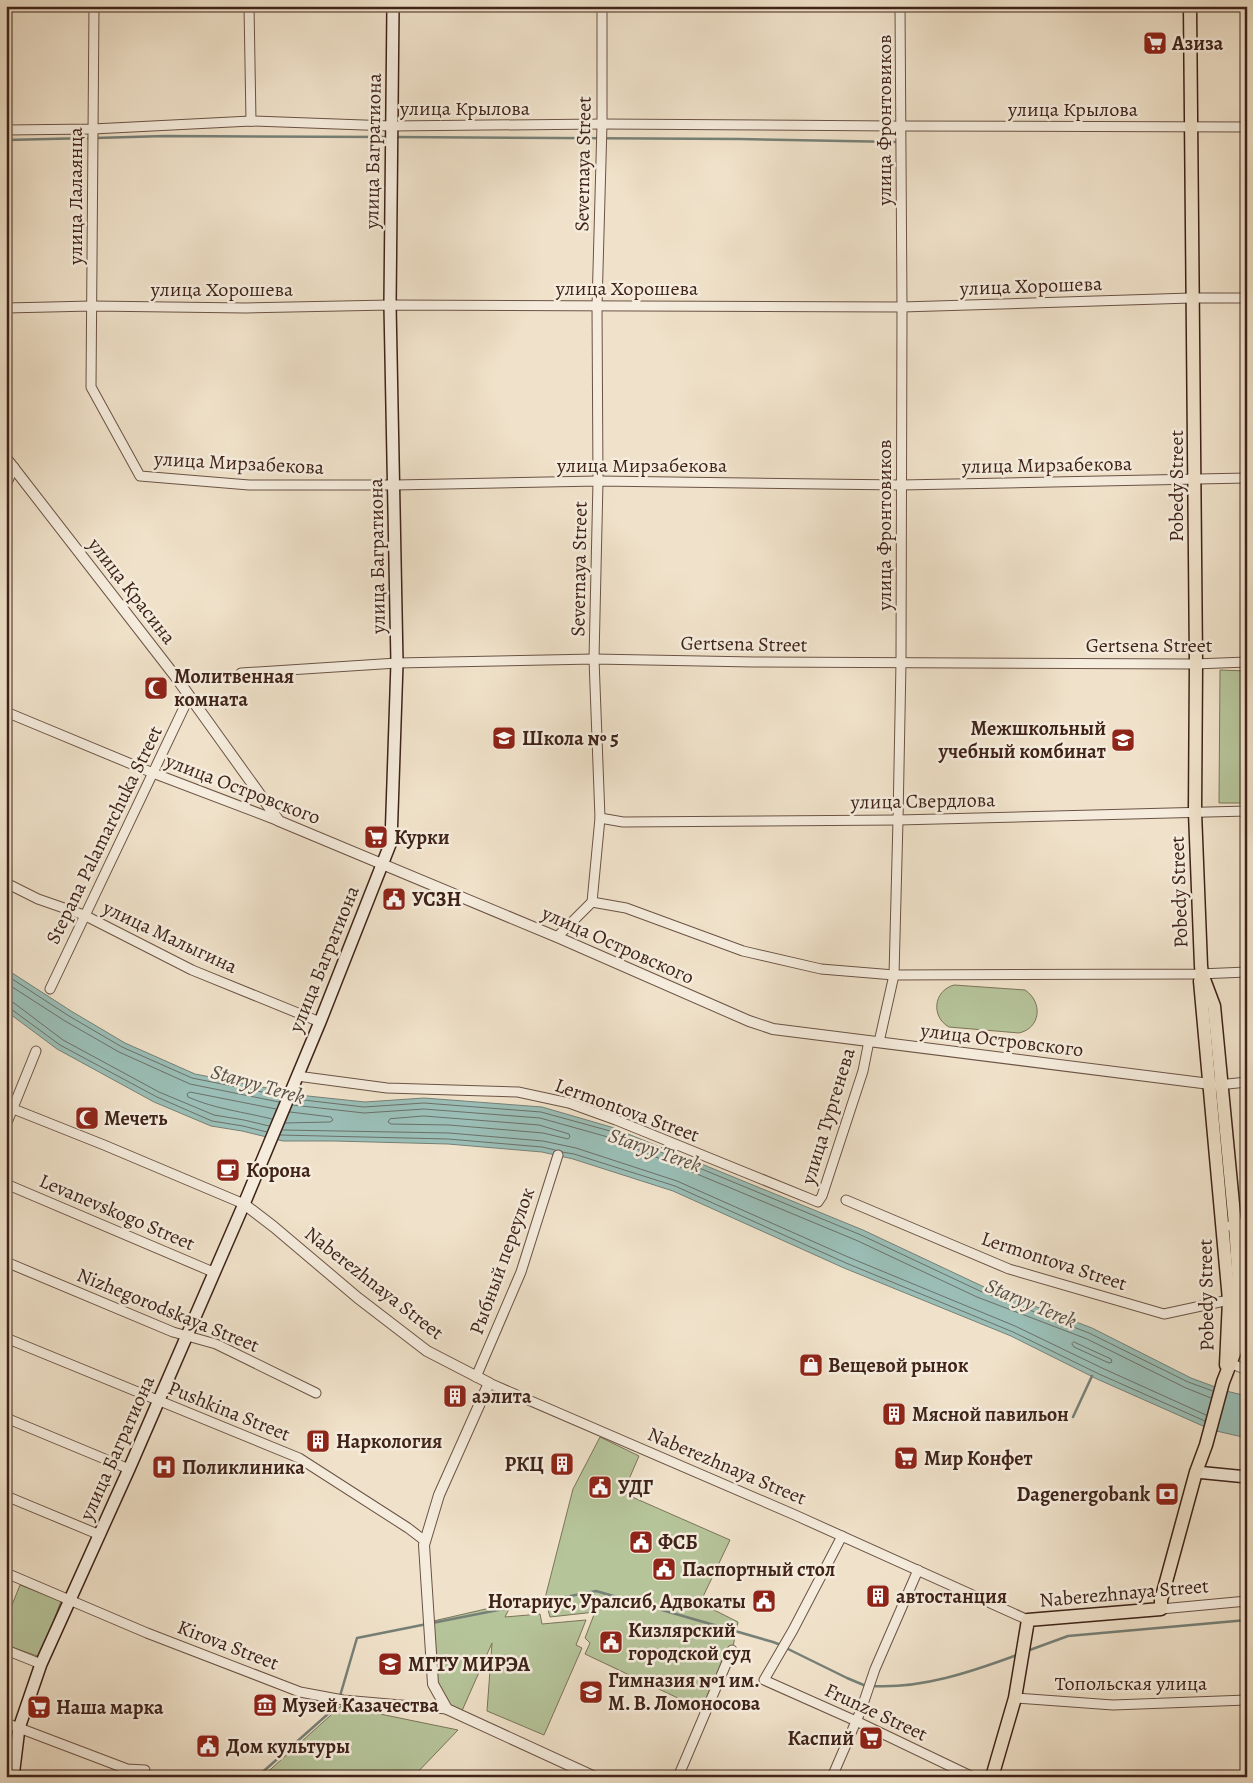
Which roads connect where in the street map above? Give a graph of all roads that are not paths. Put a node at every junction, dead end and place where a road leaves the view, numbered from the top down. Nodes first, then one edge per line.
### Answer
1 (94, 6) edge
2 (248, 6) edge
3 (393, 6) edge
4 (602, 6) edge
5 (900, 6) edge
6 (1189, 6) edge
7 (251, 121) junction
8 (602, 124) junction
9 (391, 126) junction
10 (898, 126) junction
11 (1247, 126) edge
12 (1190, 127) junction
13 (93, 129) junction
14 (6, 130) edge
15 (1192, 298) junction
16 (1247, 298) edge
17 (390, 305) junction
18 (92, 306) junction
19 (597, 306) junction
20 (902, 307) junction
21 (6, 308) edge
22 (91, 387) joint
23 (6, 458) edge
24 (14, 466) junction
25 (1247, 478) edge
26 (1194, 479) junction
27 (598, 481) junction
28 (6, 484) edge
29 (394, 485) junction
30 (901, 485) junction
31 (594, 659) junction
32 (397, 662) junction
33 (901, 662) junction
34 (1247, 662) edge
35 (1195, 664) junction
36 (241, 673) dead end
37 (189, 696) junction
38 (6, 712) edge
39 (153, 773) junction
40 (1247, 811) edge
41 (1194, 812) junction
42 (600, 818) junction
43 (898, 820) junction
44 (279, 821) junction
45 (382, 864) junction
46 (6, 883) edge
47 (592, 902) junction
48 (84, 915) junction
49 (557, 937) junction
50 (1247, 972) edge
51 (1201, 974) junction
52 (894, 975) junction
53 (50, 989) dead end
54 (320, 1022) junction
55 (874, 1042) junction
56 (36, 1051) dead end
57 (295, 1081) junction
58 (1247, 1082) edge
59 (1216, 1085) junction
60 (9, 1108) edge
61 (6, 1125) edge
62 (558, 1155) dead end
63 (6, 1184) edge
64 (846, 1200) dead end
65 (818, 1202) joint
66 (244, 1204) junction
67 (1235, 1225) edge
68 (6, 1262) edge
69 (213, 1272) junction
70 (1229, 1300) junction
71 (186, 1336) junction
72 (6, 1338) edge
73 (1228, 1363) junction
74 (1247, 1370) edge
75 (476, 1378) junction
76 (489, 1383) junction
77 (316, 1393) dead end
78 (158, 1401) junction
79 (6, 1418) edge
80 (129, 1469) junction
81 (1196, 1472) junction
82 (1247, 1477) edge
83 (6, 1496) edge
84 (100, 1535) junction
85 (842, 1536) junction
86 (425, 1541) junction
87 (918, 1570) junction
88 (6, 1573) edge
89 (71, 1601) junction
90 (1247, 1601) edge
91 (1161, 1609) junction
92 (1028, 1620) junction
93 (6, 1650) edge
94 (732, 1650) dead end
95 (41, 1664) junction
96 (1015, 1698) junction
97 (1247, 1700) edge
98 (447, 1709) junction
99 (856, 1721) junction
100 (6, 1723) edge
101 (19, 1728) junction
102 (145, 1770) dead end
103 (12, 1777) edge
104 (595, 1777) edge
105 (678, 1777) edge
106 (832, 1777) edge
107 (974, 1777) edge
108 (992, 1777) edge

1 - 13 street, улица Лалаянца
2 - 7 street
3 - 9 main road, улица Багратиона
4 - 8 street, Severnaya Street
5 - 10 street, улица Фронтовиков
6 - 12 main road, Pobedy Street
7 - 9 street, улица Крылова
7 - 13 street, улица Крылова
8 - 9 street, улица Крылова
8 - 10 street, улица Крылова
8 - 19 street, Severnaya Street
9 - 17 main road, улица Багратиона
10 - 12 street, улица Крылова
10 - 20 street, улица Фронтовиков
11 - 12 street, улица Крылова
12 - 15 main road, Pobedy Street
13 - 14 street, улица Крылова
13 - 18 street, улица Лалаянца
15 - 16 street, улица Хорошева
15 - 20 street, улица Хорошева
15 - 26 main road, Pobedy Street
17 - 18 street, улица Хорошева
17 - 19 street, улица Хорошева
17 - 29 main road, улица Багратиона
18 - 21 street, улица Хорошева
18 - 22 street, улица Лалаянца
19 - 20 street, улица Хорошева
19 - 27 street, Severnaya Street
20 - 30 street, улица Фронтовиков
22 - 29 street, улица Мирзабекова
23 - 24 street, улица Красина
24 - 28 street
24 - 37 street, улица Красина
25 - 26 street, улица Мирзабекова
26 - 30 street, улица Мирзабекова
26 - 35 main road, Pobedy Street
27 - 29 street, улица Мирзабекова
27 - 30 street, улица Мирзабекова
27 - 31 street, Severnaya Street
29 - 32 main road, улица Багратиона
30 - 33 street, улица Фронтовиков
31 - 32 street, Gertsena Street
31 - 33 street, Gertsena Street
31 - 42 street, Severnaya Street
32 - 36 street, Gertsena Street
32 - 45 main road, улица Багратиона
33 - 35 street, Gertsena Street
33 - 43 street, улица Фронтовиков
34 - 35 street, Gertsena Street
35 - 41 main road, Pobedy Street
37 - 39 street, Stepana Palamarchuka Street
37 - 44 street, улица Красина
38 - 39 street, улица Островского
39 - 44 street, улица Островского
39 - 48 street, Stepana Palamarchuka Street
40 - 41 street, улица Свердлова
41 - 43 street, улица Свердлова
41 - 51 main road, Pobedy Street
42 - 43 street, улица Свердлова
42 - 47 street, Severnaya Street
43 - 52 street, улица Фронтовиков
44 - 45 street, улица Островского
45 - 49 street, улица Островского
45 - 54 main road, улица Багратиона
46 - 48 street, улица Малыгина
47 - 49 street
47 - 52 street, улица Островского
48 - 53 street, Stepana Palamarchuka Street
48 - 54 street, улица Малыгина
49 - 55 street, улица Островского
50 - 51 street, улица Островского
51 - 52 street, улица Островского
51 - 59 main road, Pobedy Street
52 - 55 street, улица Фронтовиков
54 - 57 main road, улица Багратиона
55 - 59 street, улица Островского
55 - 65 street, улица Тургенева
56 - 60 street
57 - 65 street, Lermontova Street
57 - 66 main road, улица Багратиона
58 - 59 street, улица Островского
59 - 67 main road, Pobedy Street
60 - 61 street
60 - 66 street
62 - 75 street, Рыбный переулок
63 - 69 street, Levanevskogo Street
64 - 70 street, Lermontova Street
66 - 69 main road, улица Багратиона
66 - 75 street, Naberezhnaya Street
67 - 70 main road, Pobedy Street
67 - 73 main road, Pobedy Street
68 - 71 street, Nizhegorodskaya Street
69 - 71 main road, улица Багратиона
70 - 73 main road, Pobedy Street
71 - 77 street, Nizhegorodskaya Street
71 - 78 main road, улица Багратиона
72 - 78 street, Pushkina Street
73 - 74 street
73 - 81 main road, Pobedy Street
75 - 76 street, Naberezhnaya Street
76 - 85 street, Naberezhnaya Street
76 - 86 street
78 - 80 main road, улица Багратиона
78 - 86 street, Pushkina Street
79 - 80 street
80 - 84 main road, улица Багратиона
81 - 82 main road
81 - 91 main road, Pobedy Street
83 - 84 street
84 - 89 main road, улица Багратиона
85 - 87 street, Naberezhnaya Street
85 - 99 street, Frunze Street
86 - 98 street
87 - 92 street, Naberezhnaya Street
87 - 99 street
88 - 89 street, Kirova Street
89 - 95 main road, улица Багратиона
89 - 98 street, Kirova Street
90 - 91 street, Naberezhnaya Street
91 - 92 main road, Naberezhnaya Street
92 - 96 main road
93 - 95 street
94 - 105 street
95 - 101 main road, улица Багратиона
96 - 97 street, Топольская улица
96 - 108 main road
98 - 104 street
99 - 106 street
99 - 107 street, Frunze Street
100 - 101 street
101 - 102 street
101 - 103 main road, улица Багратиона

